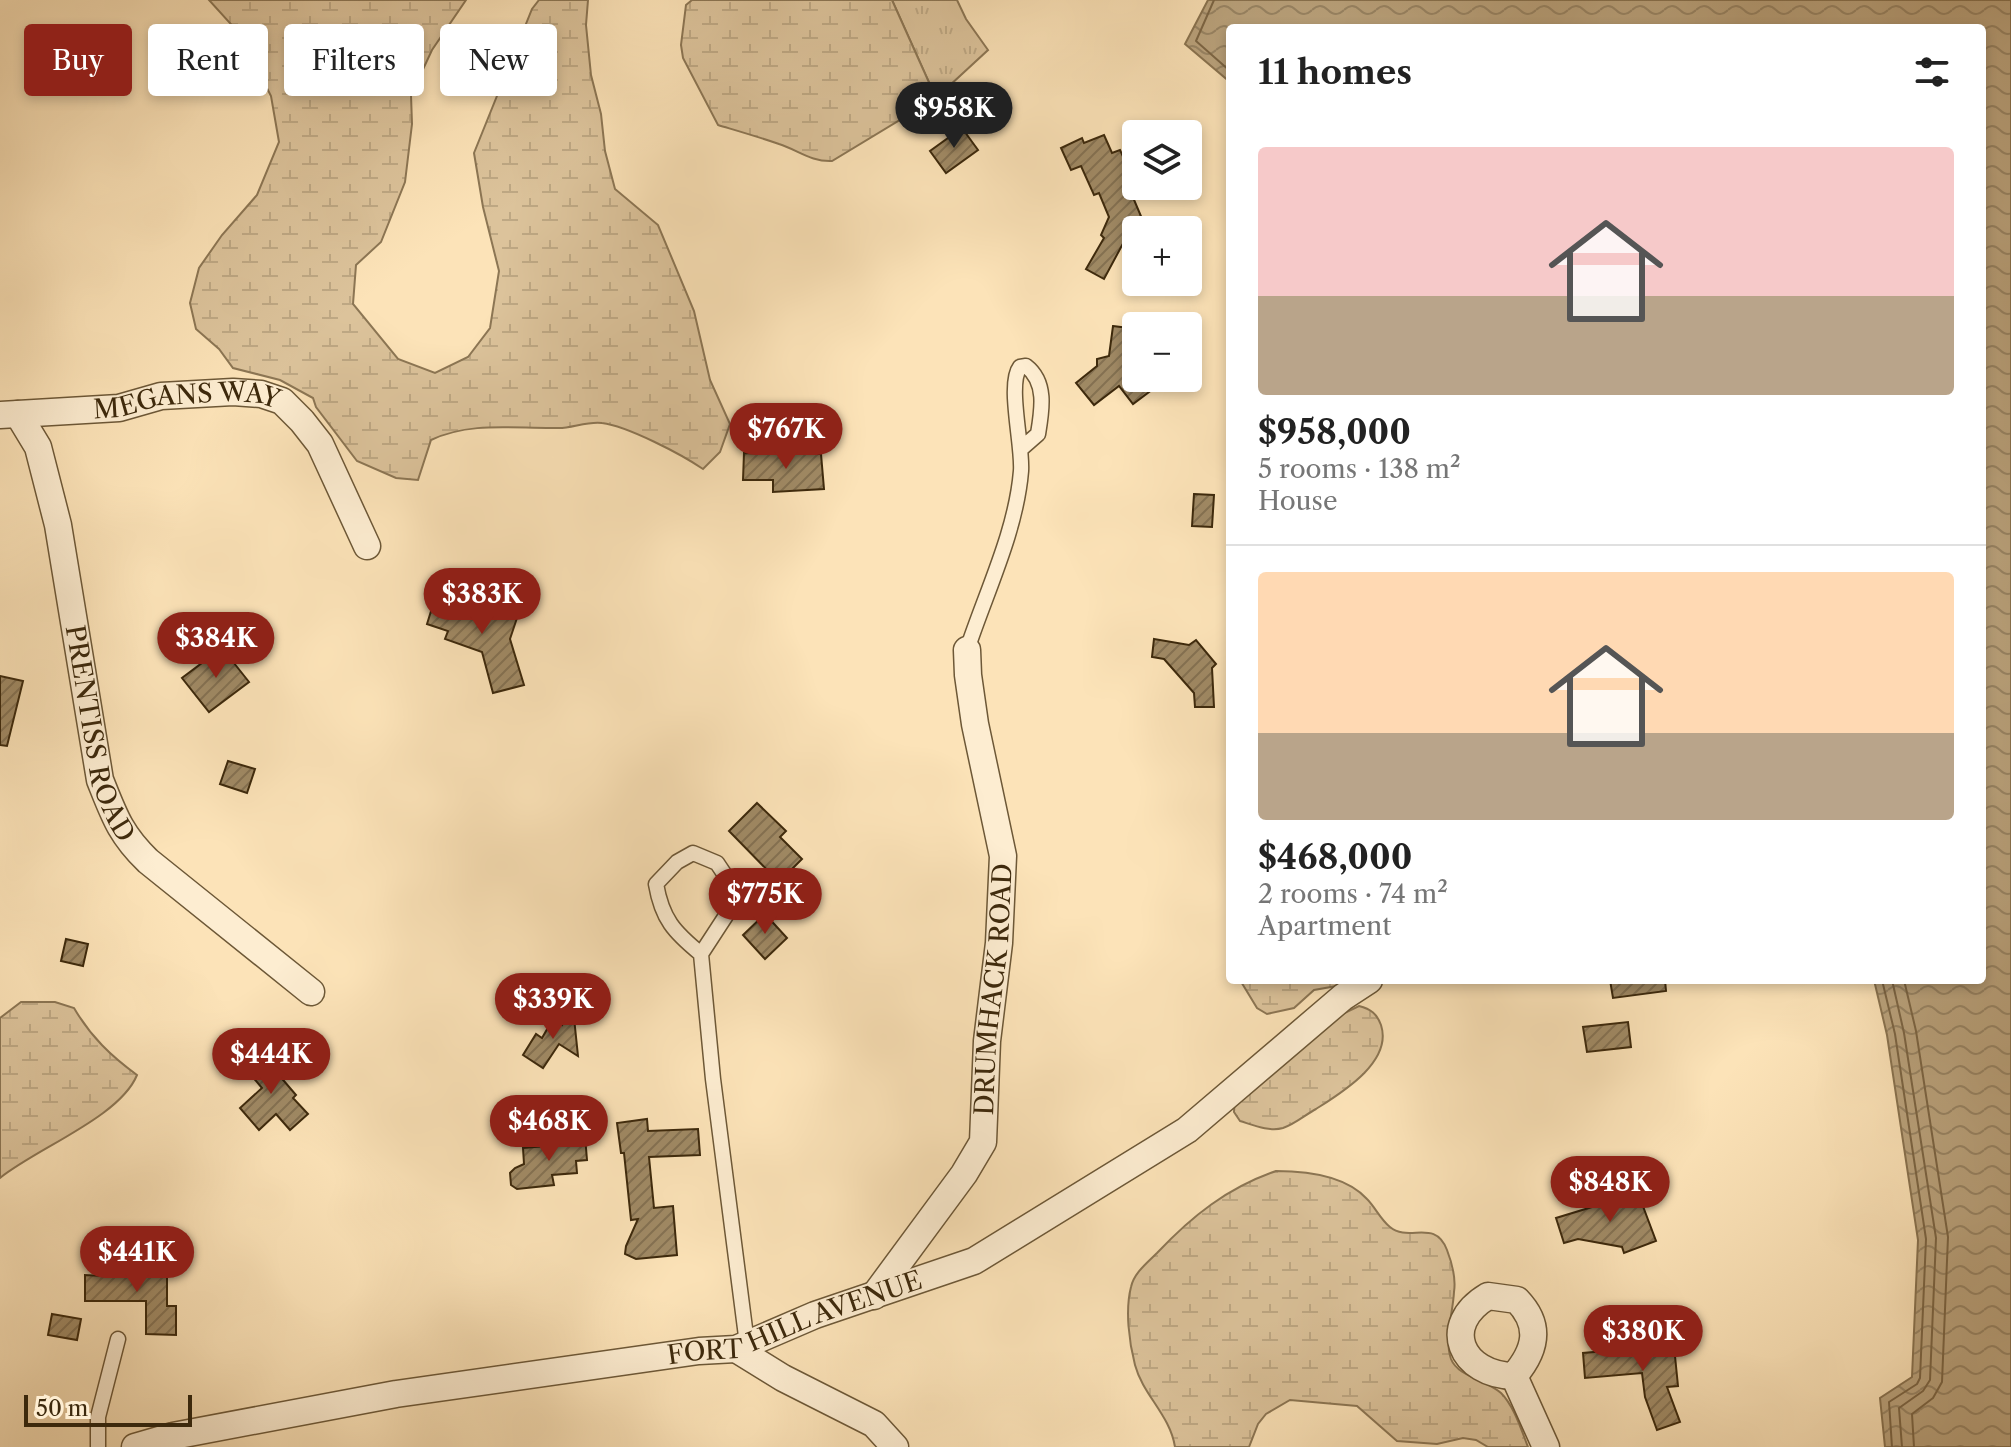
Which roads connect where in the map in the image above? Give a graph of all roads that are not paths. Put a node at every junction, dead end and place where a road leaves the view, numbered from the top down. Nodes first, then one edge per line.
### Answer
1 (9, 414) edge
2 (1022, 448) junction
3 (367, 546) dead end
4 (967, 650) joint
5 (701, 954) junction
6 (1363, 984) edge
7 (311, 992) dead end
8 (874, 1296) junction
9 (118, 1339) dead end
10 (741, 1347) junction
11 (1514, 1376) dead end
12 (98, 1447) edge
13 (135, 1447) edge
14 (895, 1447) edge
15 (1546, 1447) edge

1 - 3 street, MEGANS WAY
1 - 7 street, PRENTISS ROAD
2 - 2 lane
2 - 4 lane
4 - 8 street, DRUMHACK ROAD
5 - 5 lane
5 - 10 lane
6 - 8 street, FORT HILL AVENUE
8 - 10 street, FORT HILL AVENUE
9 - 12 lane
10 - 13 street, FORT HILL AVENUE
10 - 14 street
11 - 15 street

